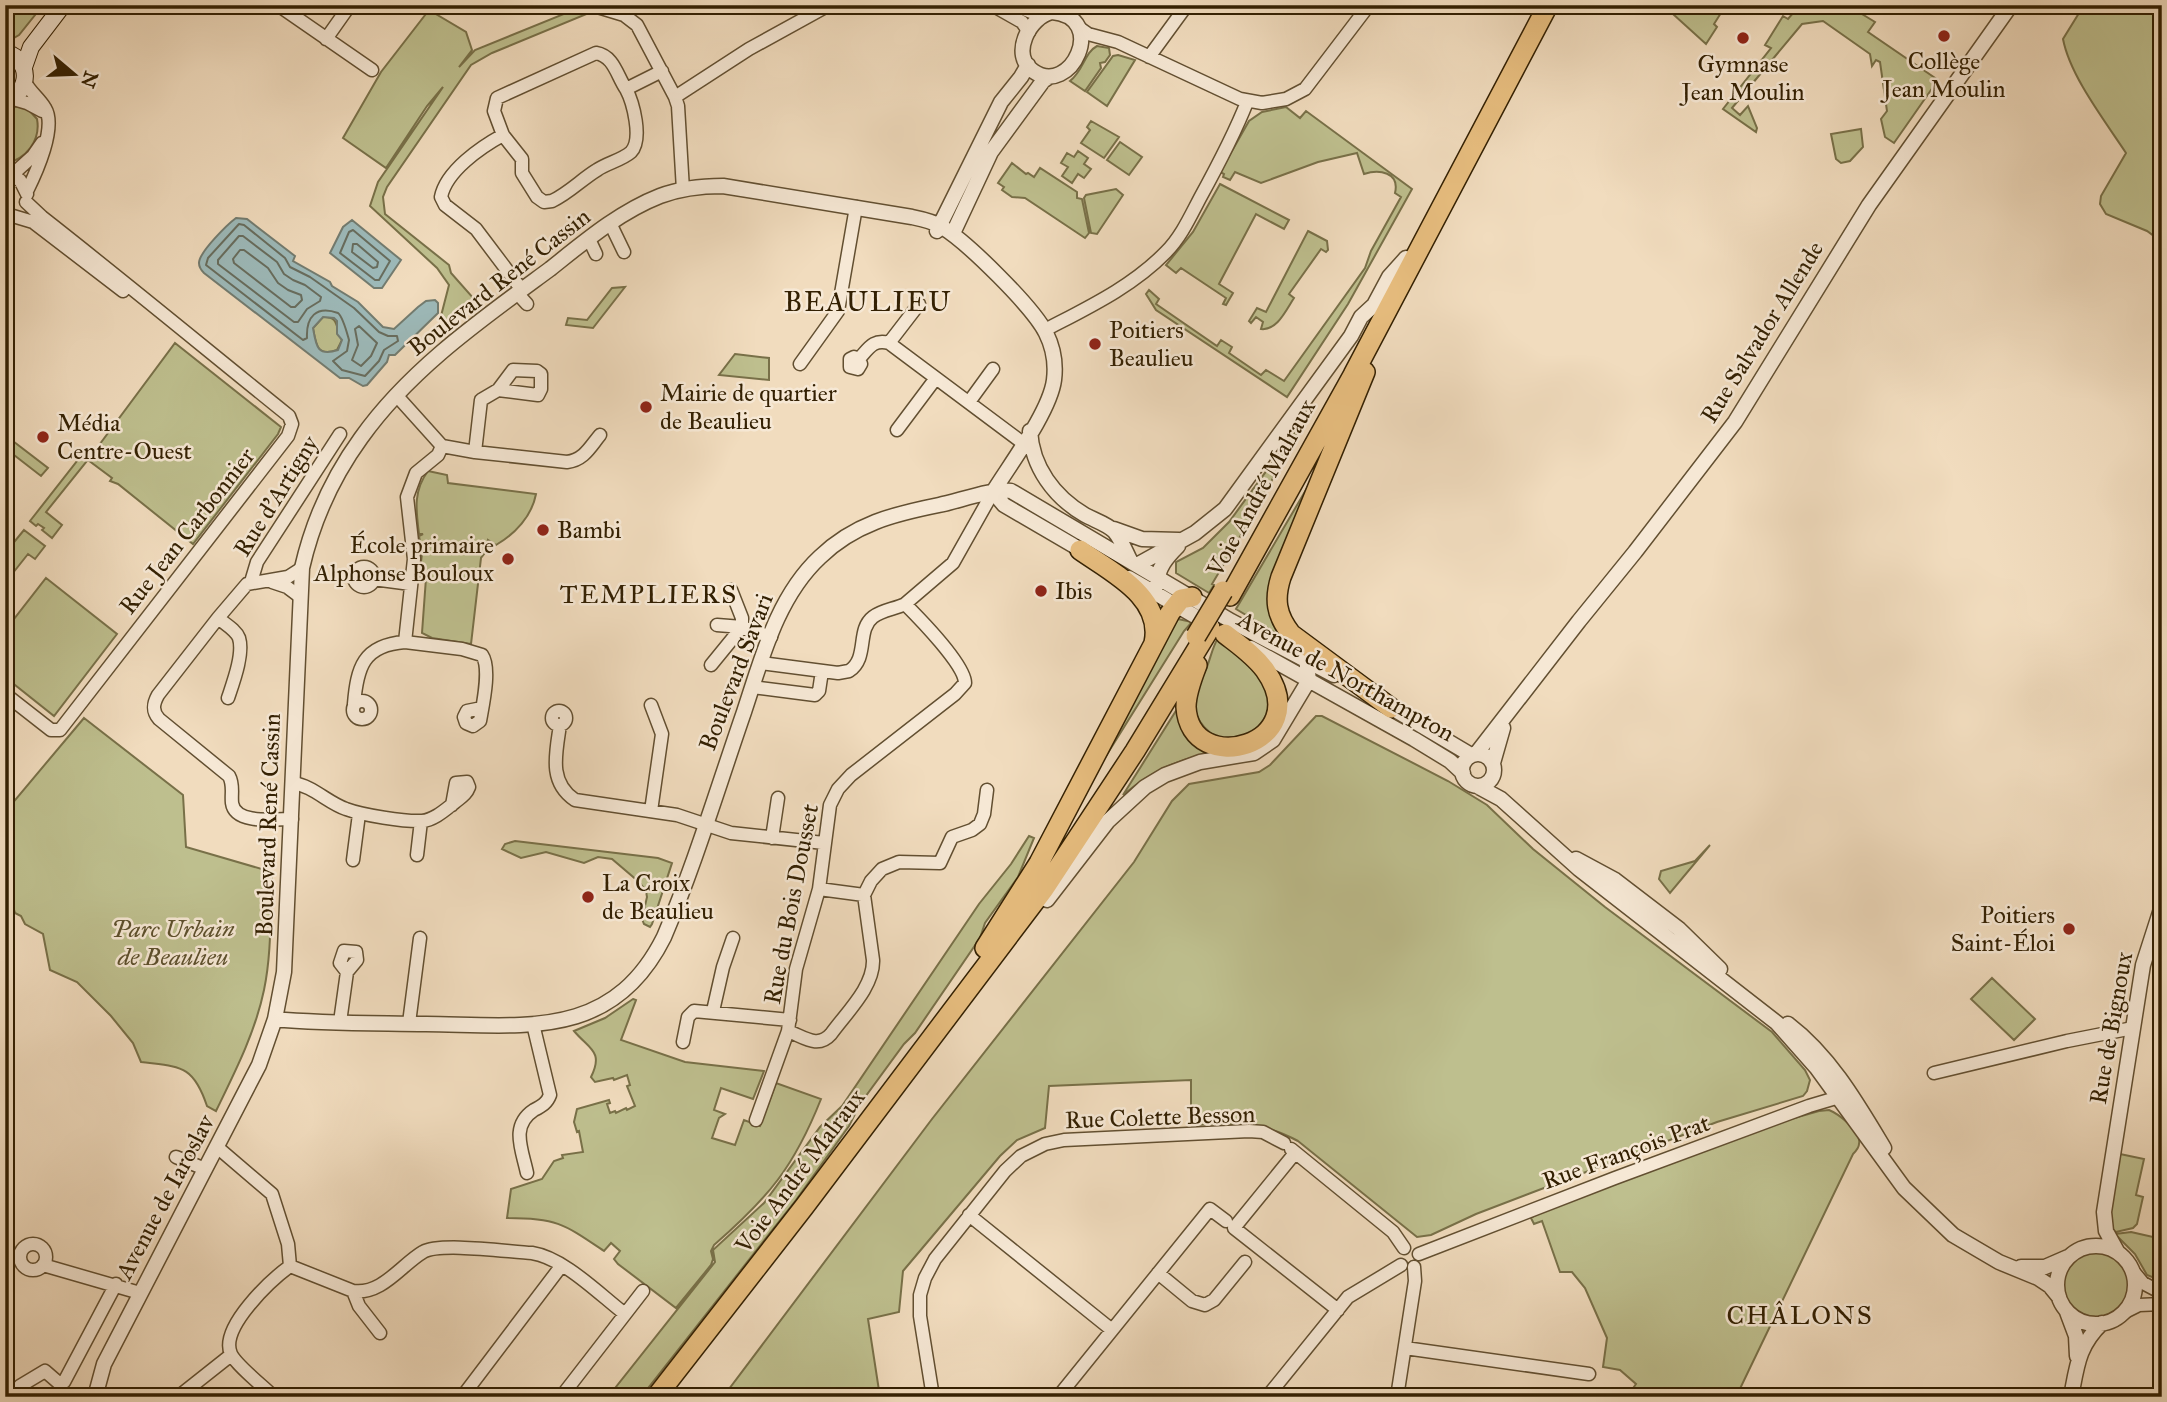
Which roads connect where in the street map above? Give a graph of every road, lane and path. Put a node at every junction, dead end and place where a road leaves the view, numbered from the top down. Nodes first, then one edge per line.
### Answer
1 (51, 5) edge
2 (63, 5) edge
3 (278, 5) edge
4 (350, 5) edge
5 (591, 5) edge
6 (828, 5) edge
7 (992, 5) edge
8 (1013, 5) edge
9 (1187, 5) edge
10 (1369, 5) edge
11 (2011, 5) edge
12 (1545, 6) edge
13 (1047, 11) edge
14 (1073, 16) edge
15 (1029, 32) junction
16 (326, 38) junction
17 (1100, 38) junction
18 (1079, 52) junction
19 (7, 53) edge
20 (1149, 57) junction
21 (1028, 65) junction
22 (372, 70) dead end
23 (662, 71) junction
24 (24, 74) junction
25 (1049, 76) junction
26 (626, 89) junction
27 (675, 97) junction
28 (8, 99) edge
29 (1247, 102) junction
30 (48, 115) junction
31 (503, 135) junction
32 (45, 140) junction
33 (9, 175) edge
34 (682, 190) junction
35 (27, 196) junction
36 (856, 207) junction
37 (9, 216) edge
38 (610, 223) junction
39 (945, 230) junction
40 (589, 239) junction
41 (624, 252) dead end
42 (596, 254) dead end
43 (1406, 258) junction
44 (522, 296) junction
45 (919, 304) dead end
46 (176, 326) junction
47 (1045, 330) junction
48 (889, 343) junction
49 (1367, 349) junction
50 (859, 359) dead end
51 (800, 364) dead end
52 (993, 369) dead end
53 (936, 378) junction
54 (498, 390) dead end
55 (397, 396) junction
56 (969, 402) junction
57 (897, 430) dead end
58 (340, 434) dead end
59 (600, 435) dead end
60 (1027, 437) junction
61 (442, 446) junction
62 (475, 452) junction
63 (993, 492) junction
64 (1112, 529) junction
65 (1186, 539) junction
66 (1080, 550) junction
67 (1134, 563) junction
68 (302, 568) junction
69 (1157, 576) junction
70 (373, 579) dead end
71 (265, 580) junction
72 (251, 582) junction
73 (411, 584) junction
74 (731, 590) dead end
75 (1226, 593) junction
76 (1157, 594) junction
77 (299, 596) junction
78 (1183, 601) junction
79 (905, 604) junction
80 (218, 618) junction
81 (717, 625) dead end
82 (742, 627) junction
83 (1208, 636) junction
84 (771, 637) junction
85 (405, 642) junction
86 (1154, 644) junction
87 (1307, 659) junction
88 (761, 663) junction
89 (711, 665) dead end
90 (822, 671) junction
91 (1539, 673) junction
92 (1309, 680) junction
93 (752, 687) junction
94 (5, 694) edge
95 (228, 698) dead end
96 (354, 704) dead end
97 (651, 705) dead end
98 (482, 708) dead end
99 (1391, 708) junction
100 (559, 725) dead end
101 (1454, 745) junction
102 (1473, 755) junction
103 (1494, 768) junction
104 (1462, 773) junction
105 (293, 783) junction
106 (1478, 786) junction
107 (987, 790) dead end
108 (778, 798) dead end
109 (452, 805) dead end
110 (651, 811) junction
111 (1518, 813) junction
112 (359, 814) junction
113 (292, 820) junction
114 (421, 821) junction
115 (705, 824) junction
116 (772, 838) junction
117 (824, 843) junction
118 (1550, 844) junction
119 (417, 855) dead end
120 (354, 860) dead end
121 (819, 889) junction
122 (864, 895) junction
123 (2162, 906) edge
124 (1660, 922) junction
125 (420, 938) dead end
126 (733, 938) dead end
127 (347, 972) dead end
128 (713, 1011) junction
129 (275, 1019) junction
130 (340, 1022) junction
131 (409, 1023) junction
132 (533, 1024) junction
133 (789, 1026) junction
134 (2133, 1028) junction
135 (683, 1042) dead end
136 (923, 1047) junction
137 (1934, 1073) dead end
138 (1844, 1096) junction
139 (756, 1120) dead end
140 (217, 1147) junction
141 (1290, 1149) junction
142 (176, 1157) dead end
143 (2111, 1159) junction
144 (205, 1169) junction
145 (527, 1172) dead end
146 (969, 1215) junction
147 (1230, 1225) junction
148 (1404, 1248) junction
149 (2117, 1251) junction
150 (2073, 1253) junction
151 (1419, 1254) junction
152 (1250, 1255) junction
153 (1999, 1262) junction
154 (43, 1265) dead end
155 (562, 1265) junction
156 (290, 1266) junction
157 (1408, 1266) junction
158 (2133, 1271) junction
159 (1158, 1273) junction
160 (116, 1284) junction
161 (353, 1291) junction
162 (643, 1291) dead end
163 (140, 1293) junction
164 (2162, 1293) edge
165 (2059, 1297) junction
166 (2162, 1304) edge
167 (1338, 1310) junction
168 (2066, 1310) junction
169 (2125, 1312) junction
170 (625, 1314) junction
171 (2102, 1324) junction
172 (1112, 1329) junction
173 (380, 1333) dead end
174 (1405, 1348) junction
175 (231, 1355) junction
176 (2078, 1362) junction
177 (1589, 1374) dead end
178 (12, 1395) dead end
179 (95, 1397) edge
180 (178, 1397) edge
181 (274, 1397) edge
182 (462, 1397) edge
183 (561, 1397) edge
184 (656, 1397) edge
185 (933, 1397) edge
186 (1058, 1397) edge
187 (1268, 1397) edge
188 (1397, 1397) edge
189 (2071, 1397) edge

1 - 19 main road
2 - 24 main road
3 - 16 street
4 - 16 street
5 - 23 street
6 - 27 street
7 - 15 street
8 - 13 street
9 - 20 street
10 - 29 street
11 - 91 street, Rue Salvador Allende
12 - 43 main road, Voie André Malraux
12 - 49 main road, Voie André Malraux
13 - 14 street
13 - 15 street
14 - 17 street
14 - 18 street
15 - 21 street
16 - 22 street
17 - 18 street
17 - 20 street
18 - 25 street
19 - 24 main road
20 - 29 street
21 - 25 street
21 - 39 street
23 - 26 street
23 - 27 street
24 - 28 main road
24 - 30 street
25 - 39 street
26 - 31 street
26 - 31 street
27 - 34 street
28 - 30 street
29 - 47 street
30 - 32 street
31 - 44 street
32 - 33 street
32 - 35 street
33 - 35 street, Rue Jean Carbonnier
34 - 36 street, Boulevard René Cassin
34 - 38 street, Boulevard René Cassin
35 - 37 street
35 - 46 street, Rue Jean Carbonnier
36 - 39 street, Boulevard René Cassin
36 - 51 street
37 - 46 street, Rue Jean Carbonnier
38 - 40 street, Boulevard René Cassin
38 - 41 street
39 - 47 street
40 - 42 street
40 - 44 street, Boulevard René Cassin
43 - 65 street
43 - 75 main road, Voie André Malraux
44 - 55 street, Boulevard René Cassin
45 - 48 street
46 - 94 street, Rue Jean Carbonnier
47 - 60 street
48 - 50 street
48 - 53 street
49 - 75 main road, Voie André Malraux
49 - 99 main road
52 - 56 street
53 - 56 street
53 - 57 street
54 - 62 street
55 - 61 street
55 - 68 street, Boulevard René Cassin
56 - 60 street
58 - 72 street, Rue d'Artigny
59 - 62 street
60 - 63 street
60 - 64 street
61 - 62 street
61 - 73 street
63 - 66 street, Avenue de Northampton
63 - 67 street, Avenue de Northampton
63 - 79 street
63 - 84 street, Boulevard Savari
64 - 65 street
64 - 67 street
65 - 67 street
65 - 69 street
66 - 76 street, Avenue de Northampton
66 - 86 main road
67 - 69 street, Avenue de Northampton
68 - 71 street, Rue d'Artigny
68 - 77 street, Boulevard René Cassin
69 - 76 street
69 - 78 street, Avenue de Northampton
70 - 73 street
71 - 72 street, Rue d'Artigny
71 - 77 street, Rue d'Artigny
72 - 80 street, Rue d'Artigny
73 - 85 street
74 - 82 street
75 - 83 main road, Voie André Malraux, bridge
76 - 78 street, Avenue de Northampton
77 - 105 street, Boulevard René Cassin
78 - 83 street, Avenue de Northampton
78 - 86 main road
78 - 87 street, Avenue de Northampton
79 - 90 street
79 - 117 street, Rue du Bois Dousset
80 - 95 street
80 - 113 street, Rue d'Artigny
81 - 82 street
82 - 84 street
82 - 89 street
83 - 83 main road
83 - 92 street, Avenue de Northampton
83 - 136 main road, Voie André Malraux
84 - 88 street, Boulevard Savari
85 - 96 street
85 - 98 street
86 - 136 main road
87 - 92 street
87 - 99 street, Avenue de Northampton
88 - 90 street
88 - 93 street, Boulevard Savari
90 - 93 street
91 - 101 street, Rue Salvador Allende
91 - 102 street, Rue Salvador Allende
91 - 103 street, Rue Salvador Allende
92 - 104 street, Avenue de Northampton
92 - 136 street
93 - 115 street, Boulevard Savari
97 - 110 street
99 - 101 street, Avenue de Northampton
100 - 110 street
101 - 102 street, Avenue de Northampton
102 - 103 street
102 - 104 street
103 - 106 street
103 - 111 street
104 - 106 street
105 - 112 street
105 - 113 street, Boulevard René Cassin
106 - 111 street
107 - 122 street
108 - 116 street
109 - 114 street
110 - 115 street
111 - 118 street
112 - 114 street
112 - 120 street
113 - 129 street, Boulevard René Cassin
114 - 119 street
115 - 116 street
115 - 132 street, Boulevard Savari
116 - 117 street
117 - 121 street, Rue du Bois Dousset
118 - 124 street
118 - 124 street
121 - 122 street
121 - 133 street, Rue du Bois Dousset
122 - 133 street
123 - 134 street, Rue de Bignoux
124 - 138 street
125 - 131 street
126 - 128 street
127 - 130 street
128 - 133 street
128 - 135 street
129 - 130 street, Boulevard Savari
129 - 140 street, Avenue de Iaroslav
130 - 131 street, Boulevard Savari
131 - 132 street, Boulevard Savari
132 - 145 street
133 - 139 street, Rue du Bois Dousset
134 - 137 street
134 - 143 street, Rue de Bignoux
136 - 184 main road, Voie André Malraux
138 - 151 street, Rue François Prat
138 - 153 street
140 - 144 street, Avenue de Iaroslav
140 - 156 street
141 - 146 street, Rue Colette Besson
141 - 147 street
141 - 148 street, Rue Colette Besson
142 - 144 street
143 - 149 street, Rue de Bignoux
143 - 150 street, Rue de Bignoux
144 - 163 street, Avenue de Iaroslav
146 - 172 street
146 - 185 street, Rue Colette Besson
147 - 152 street
147 - 159 street
148 - 151 street
148 - 157 street
149 - 150 street
149 - 158 street
150 - 153 street
150 - 165 street
151 - 157 street
152 - 159 street
152 - 167 street
153 - 165 street
154 - 160 street
155 - 161 street
155 - 170 street
155 - 182 street
156 - 161 street
156 - 175 street
157 - 167 street
157 - 174 street
158 - 164 street
158 - 169 street
159 - 172 street
160 - 163 street
160 - 178 street
161 - 173 street
162 - 170 street
163 - 179 street, Avenue de Iaroslav
165 - 168 street
166 - 169 street
167 - 187 street
168 - 171 street
168 - 176 street
169 - 171 street
170 - 183 street
171 - 176 street
172 - 186 street
174 - 177 street
174 - 188 street
175 - 180 street
175 - 181 street
176 - 189 street

